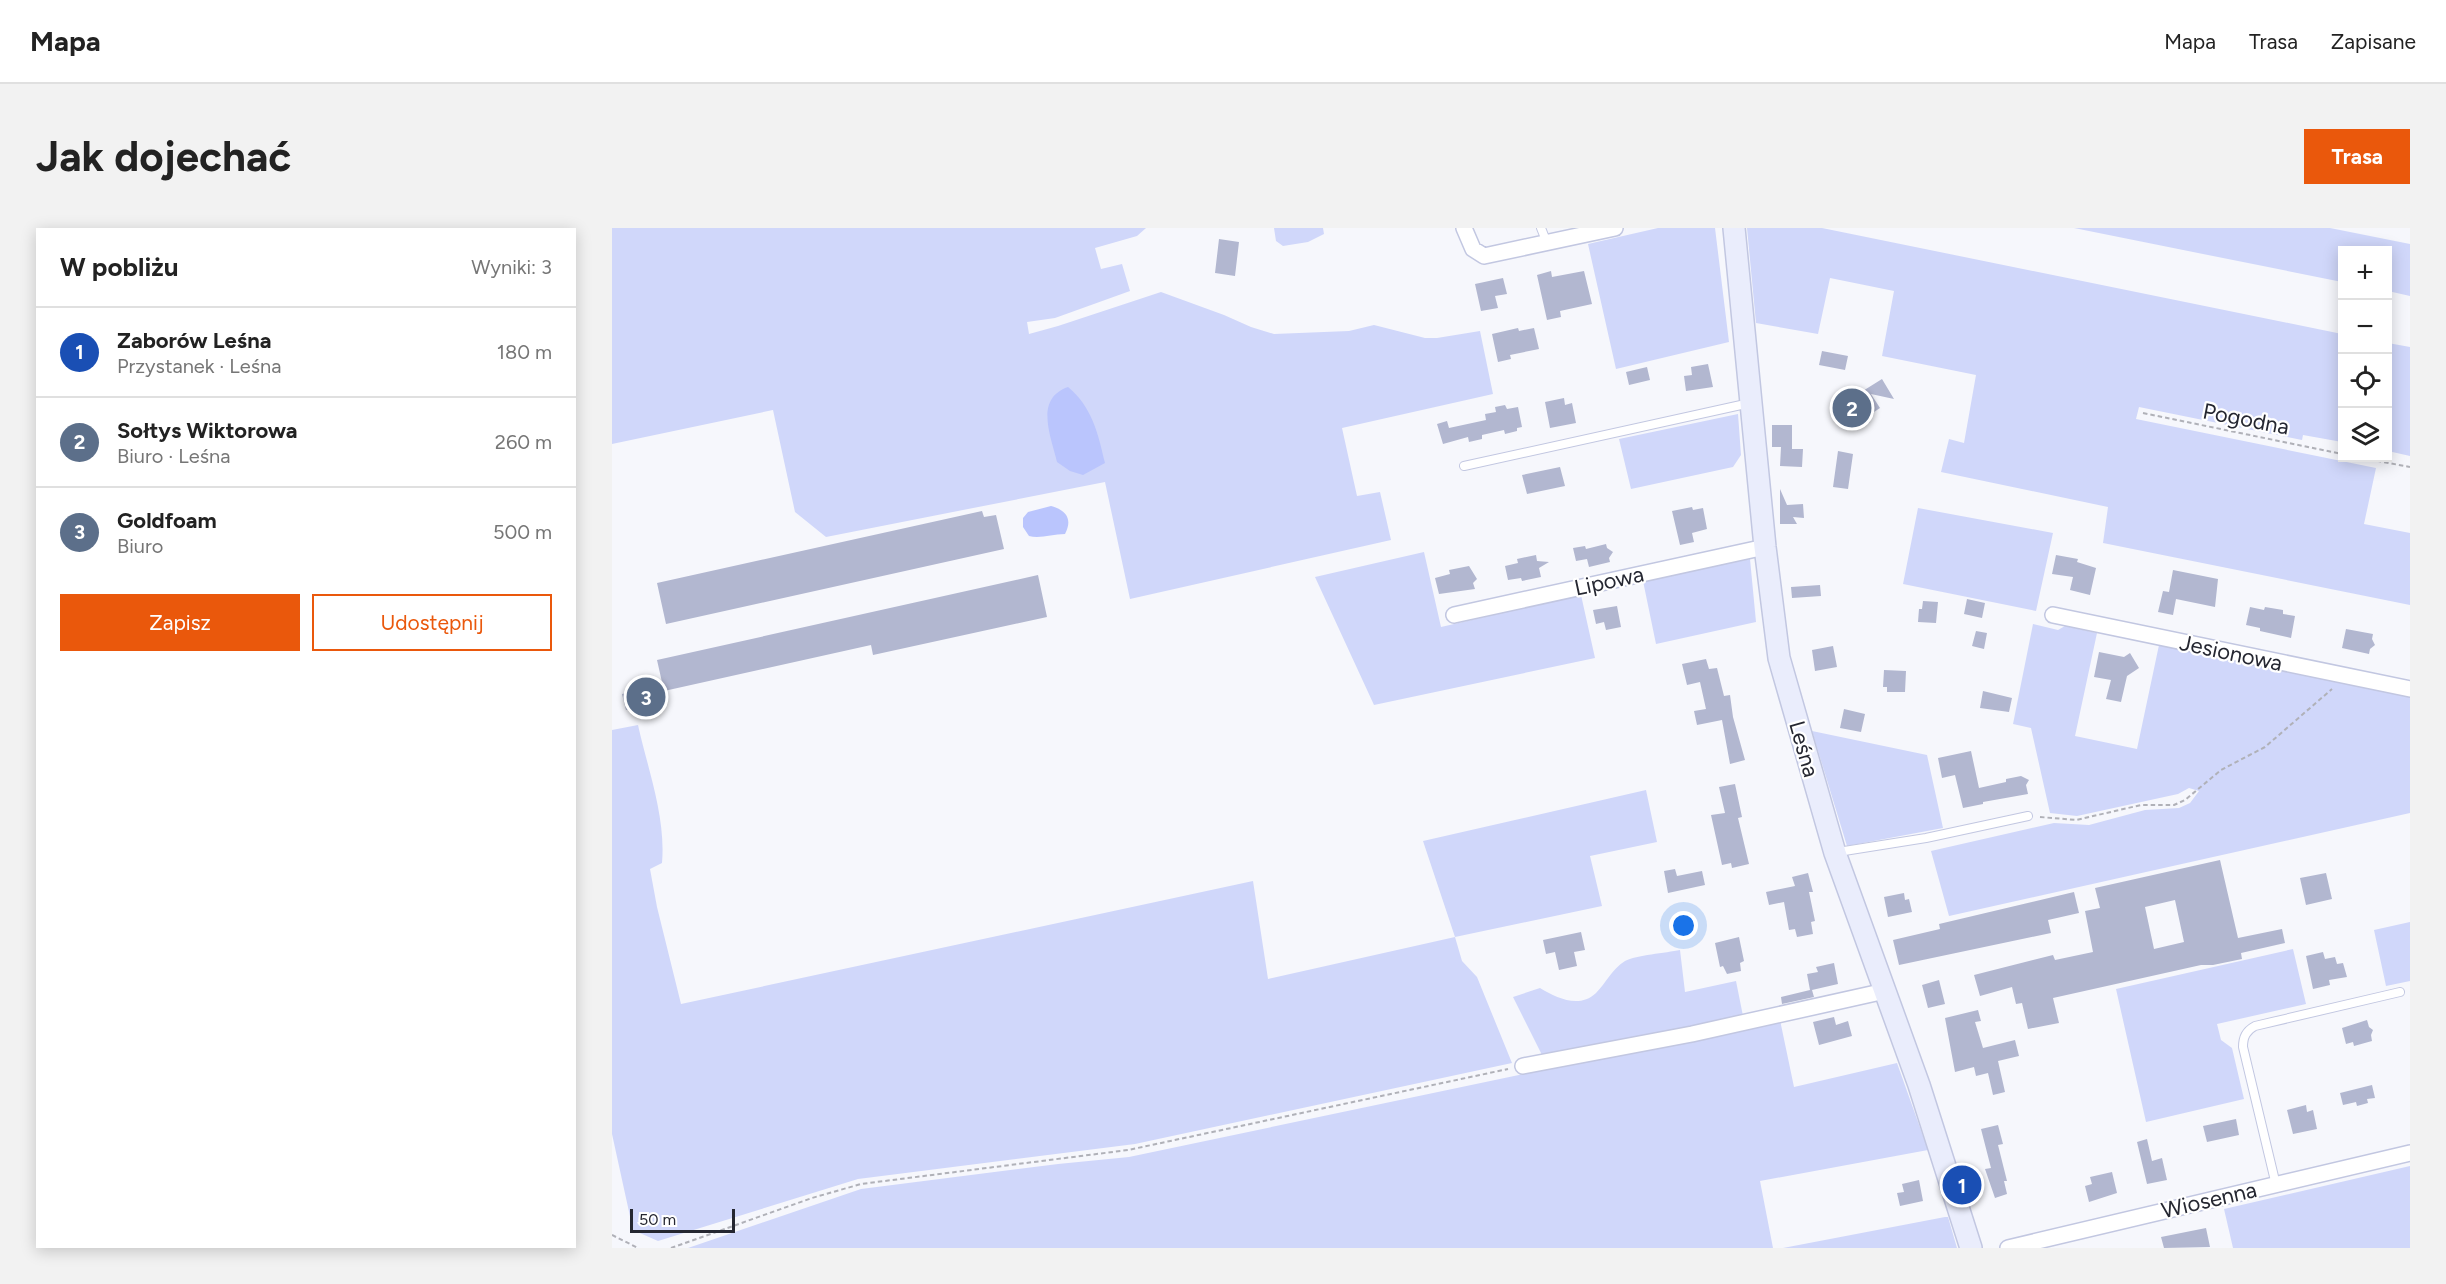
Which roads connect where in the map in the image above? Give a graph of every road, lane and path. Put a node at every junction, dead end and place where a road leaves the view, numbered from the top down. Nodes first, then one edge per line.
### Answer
1 (1464, 228) edge
2 (1541, 228) edge
3 (1615, 228) edge
4 (1734, 228) edge
5 (1547, 243) junction
6 (1752, 403) junction
7 (2143, 413) dead end
8 (2338, 453) edge
9 (2383, 462) edge
10 (1464, 466) dead end
11 (2410, 467) edge
12 (1765, 547) junction
13 (1454, 615) dead end
14 (2053, 615) dead end
15 (2335, 674) junction
16 (2410, 689) edge
17 (2028, 816) joint
18 (1835, 852) junction
19 (1885, 991) junction
20 (2400, 992) dead end
21 (1523, 1066) joint
22 (2410, 1153) edge
23 (2276, 1185) junction
24 (612, 1235) edge
25 (638, 1248) edge
26 (671, 1248) edge
27 (1971, 1248) edge
28 (2008, 1248) edge

1 - 5 street
2 - 5 lane
3 - 5 street
4 - 6 street, Leśna
6 - 10 lane
6 - 12 street, Leśna
7 - 8 path, Pogodna
9 - 11 path
12 - 13 street, Lipowa
12 - 18 street, Leśna
14 - 15 street, Jesionowa
15 - 16 street, Jesionowa
15 - 17 path
17 - 18 lane
18 - 19 street, Leśna
19 - 21 street
19 - 27 street, Leśna
20 - 23 lane
21 - 26 path
22 - 23 street, Wiosenna
23 - 28 street, Wiosenna
24 - 25 path

